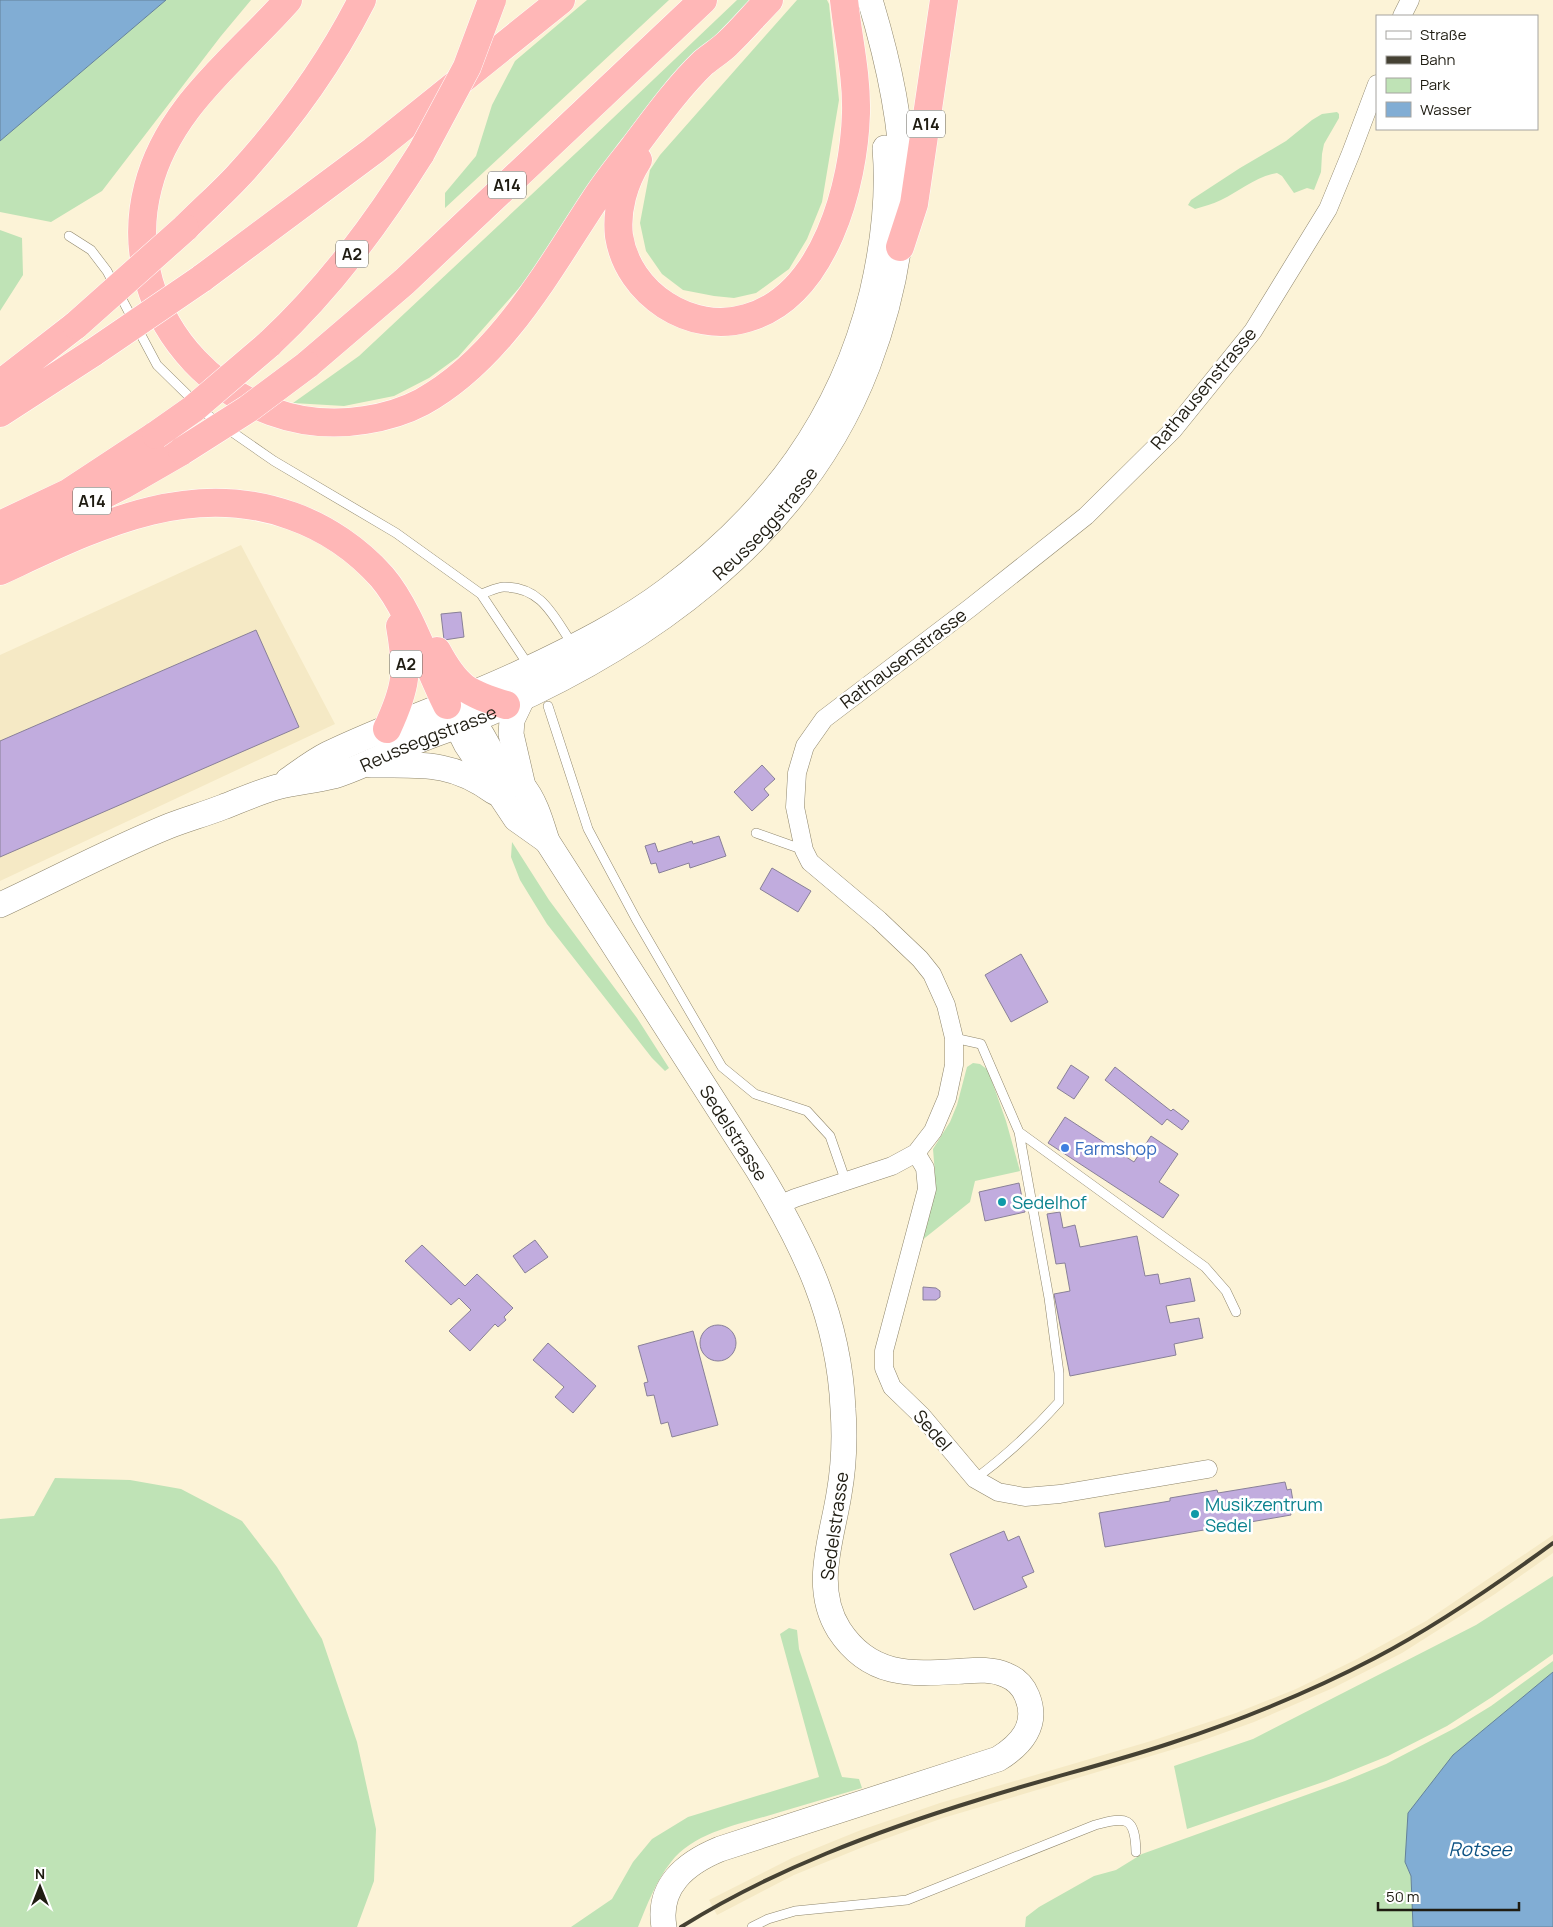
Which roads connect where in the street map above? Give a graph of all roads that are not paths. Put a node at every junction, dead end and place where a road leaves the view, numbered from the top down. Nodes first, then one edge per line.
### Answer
1 (288, 0) edge
2 (362, 0) edge
3 (492, 0) edge
4 (546, 0) edge
5 (561, 0) edge
6 (703, 0) edge
7 (769, 0) edge
8 (845, 0) edge
9 (870, 0) edge
10 (944, 0) edge
11 (1410, 0) edge
12 (1402, 15) edge
13 (511, 40) junction
14 (727, 45) junction
15 (1376, 87) edge
16 (69, 236) dead end
17 (900, 247) junction
18 (0, 384) edge
19 (0, 414) edge
20 (0, 525) edge
21 (0, 548) edge
22 (0, 571) edge
23 (481, 594) junction
24 (396, 597) junction
25 (574, 646) junction
26 (523, 656) dead end
27 (514, 701) junction
28 (548, 706) dead end
29 (463, 711) junction
30 (387, 729) junction
31 (363, 765) junction
32 (523, 786) junction
33 (278, 787) junction
34 (501, 797) junction
35 (756, 833) dead end
36 (547, 841) junction
37 (804, 850) junction
38 (0, 905) edge
39 (954, 1038) junction
40 (1018, 1132) junction
41 (916, 1153) junction
42 (846, 1182) junction
43 (779, 1205) junction
44 (1236, 1312) dead end
45 (1208, 1470) dead end
46 (975, 1480) junction
47 (1136, 1852) dead end
48 (664, 1927) edge
49 (752, 1927) edge

1 - 14 highway
2 - 18 highway, bridge
3 - 20 highway, A2, bridge
4 - 13 lane
5 - 13 highway
6 - 21 highway, A14, bridge
7 - 14 highway
8 - 14 highway
8 - 25 main road, Reusseggstrasse
9 - 17 main road, Reusseggstrasse
10 - 17 highway, A14
11 - 12 street
13 - 19 highway, bridge
15 - 37 street, Rathausenstrasse
16 - 23 lane
17 - 27 main road, Reusseggstrasse
22 - 24 highway, A2
23 - 25 lane
23 - 26 lane
24 - 29 highway, A2
24 - 30 highway, A2
25 - 29 main road, Reusseggstrasse
27 - 29 highway
27 - 32 main road
28 - 42 lane
29 - 30 main road, Reusseggstrasse
29 - 31 main road, Reusseggstrasse
29 - 32 main road, Sedelstrasse
29 - 34 main road, Sedelstrasse
30 - 33 main road, Reusseggstrasse
31 - 33 main road, Reusseggstrasse
31 - 34 main road
32 - 36 main road, Sedelstrasse
33 - 38 main road, Reusseggstrasse
34 - 36 main road, Sedelstrasse
35 - 37 lane
36 - 43 main road, Sedelstrasse
37 - 39 street, Rathausenstrasse
39 - 40 lane
39 - 41 street, Rathausenstrasse
40 - 44 lane
40 - 46 lane
41 - 42 street, Rathausenstrasse
41 - 46 street, Sedel
42 - 43 street, Rathausenstrasse
43 - 48 main road, Sedelstrasse
45 - 46 street, Sedel
47 - 49 lane

